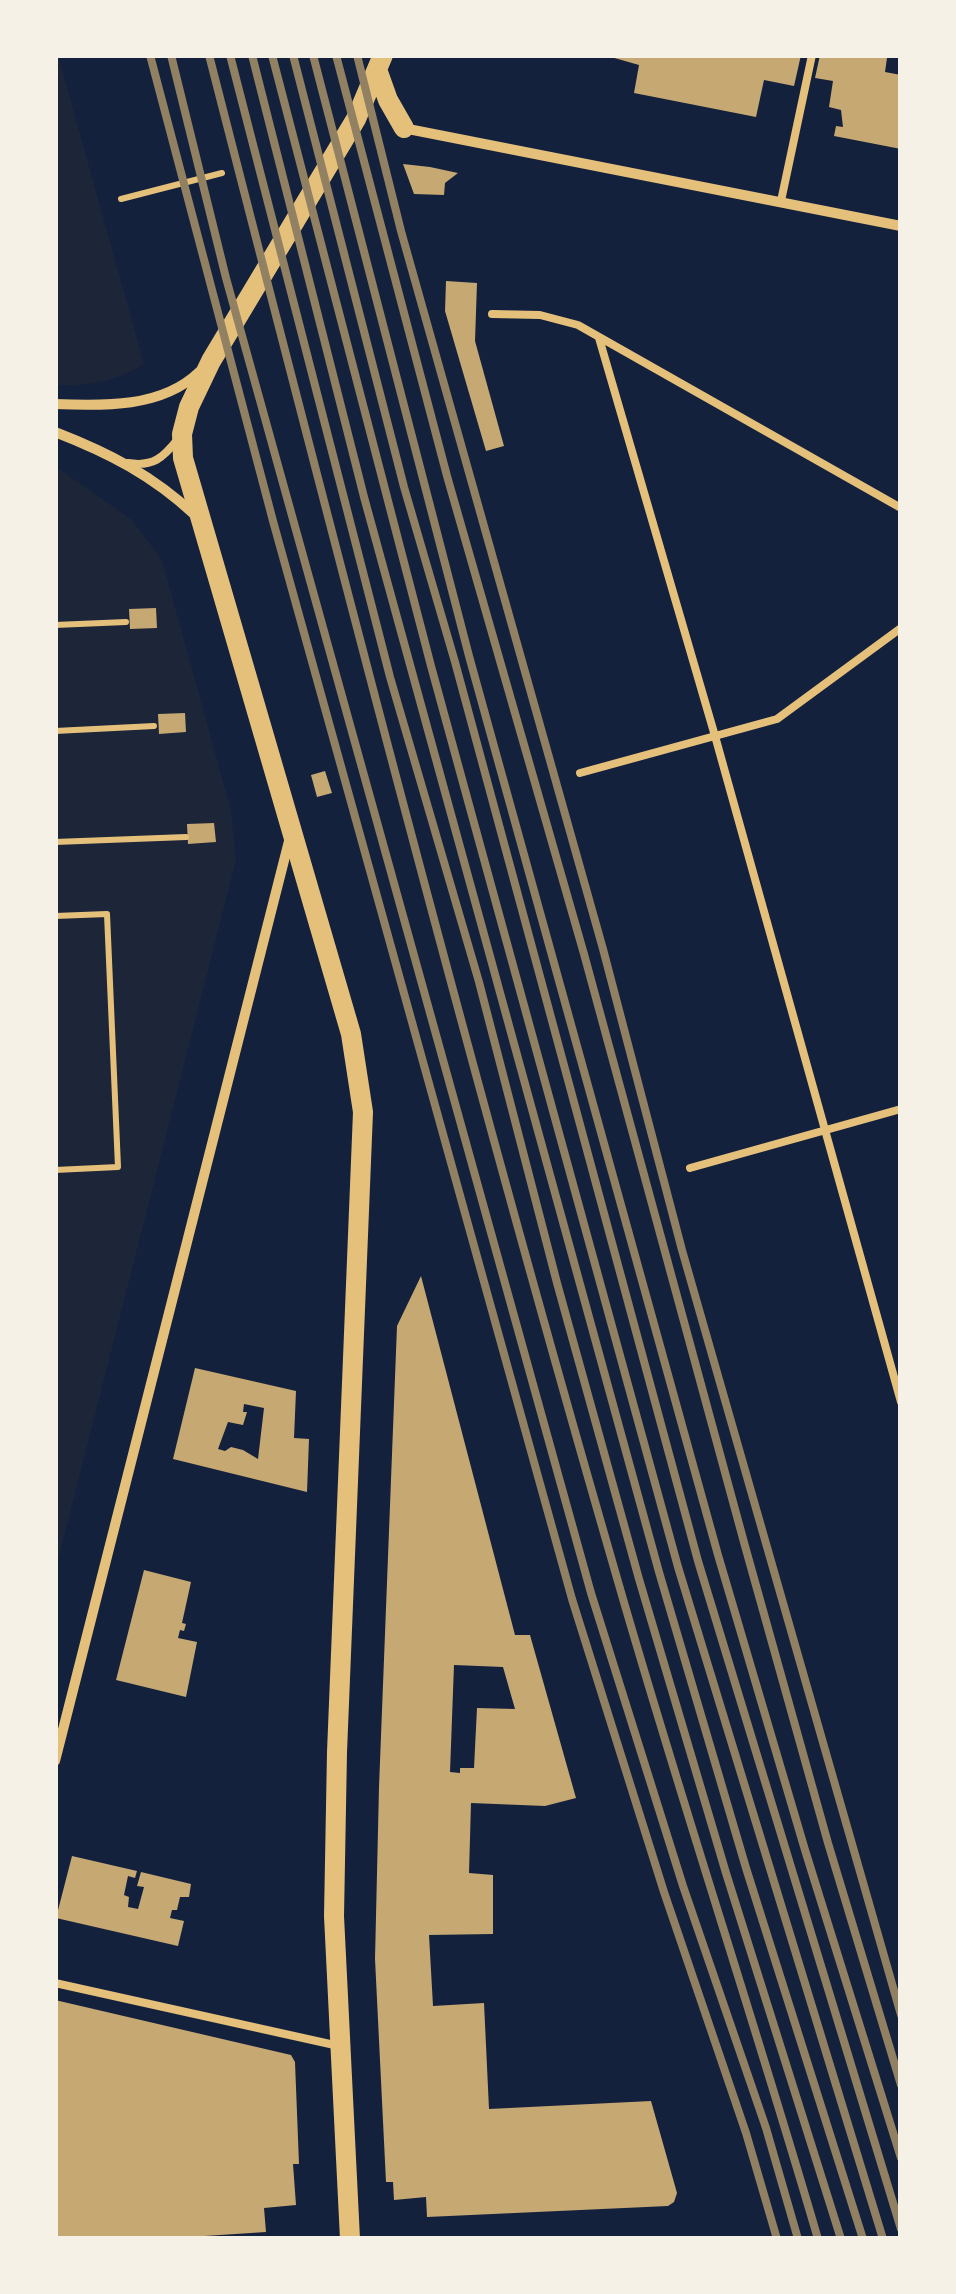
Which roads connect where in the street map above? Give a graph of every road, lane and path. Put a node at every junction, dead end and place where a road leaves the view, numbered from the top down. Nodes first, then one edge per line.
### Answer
1 (812, 55) edge
2 (381, 64) edge
3 (398, 127) joint
4 (222, 173) dead end
5 (121, 199) dead end
6 (781, 202) junction
7 (901, 226) edge
8 (492, 314) dead end
9 (599, 338) junction
10 (211, 361) junction
11 (165, 392) junction
12 (55, 404) edge
13 (189, 407) junction
14 (55, 432) edge
15 (182, 434) junction
16 (124, 463) junction
17 (901, 508) edge
18 (202, 522) junction
19 (126, 622) dead end
20 (55, 625) edge
21 (901, 628) edge
22 (154, 726) dead end
23 (55, 731) edge
24 (715, 736) junction
25 (580, 773) dead end
26 (292, 828) junction
27 (186, 837) dead end
28 (55, 842) edge
29 (55, 916) edge
30 (901, 1108) edge
31 (826, 1130) junction
32 (690, 1168) dead end
33 (55, 1170) edge
34 (901, 1402) edge
35 (55, 1760) edge
36 (55, 1983) edge
37 (339, 2046) junction
38 (350, 2239) edge

1 - 6 lane
2 - 3 main road
2 - 10 main road
3 - 6 street
4 - 5 path
6 - 7 street
8 - 9 lane
9 - 17 lane
9 - 24 lane
10 - 11 street
10 - 13 main road
11 - 12 street
11 - 13 street
13 - 15 main road
14 - 16 street
15 - 16 lane
15 - 18 main road
16 - 18 street
18 - 26 main road
19 - 20 path
21 - 24 lane
22 - 23 path
24 - 25 lane
24 - 31 lane
26 - 35 street
26 - 37 main road
27 - 28 path
29 - 33 path
30 - 31 lane
31 - 32 lane
31 - 34 lane
36 - 37 lane
37 - 38 main road

